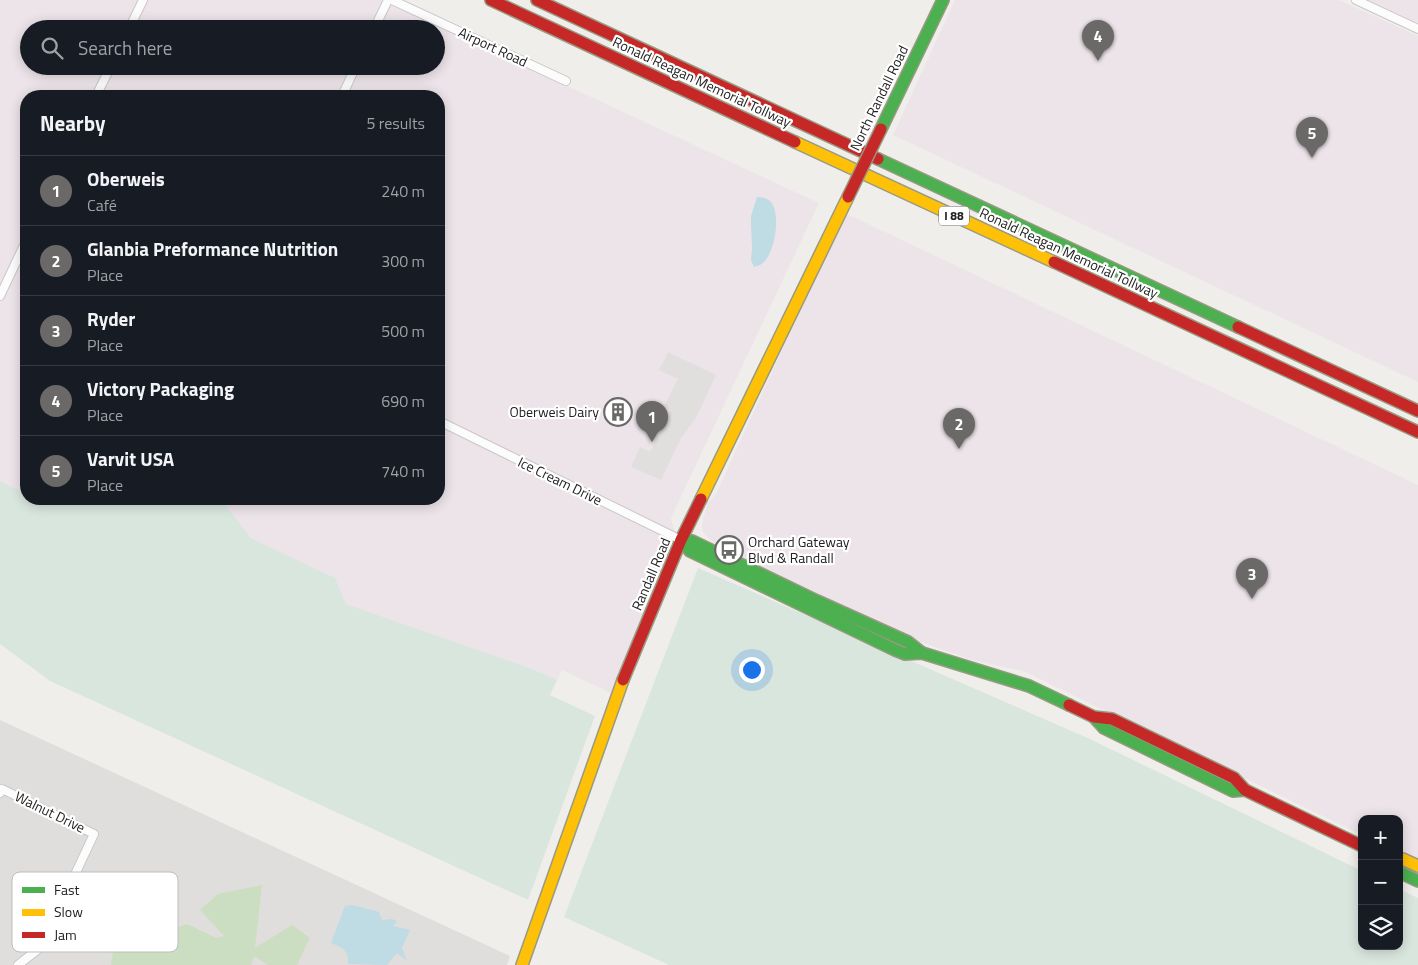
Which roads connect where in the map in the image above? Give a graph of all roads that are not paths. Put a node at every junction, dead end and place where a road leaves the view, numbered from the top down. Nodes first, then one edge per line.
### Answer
1 (143, 0) edge
2 (390, 0) edge
3 (491, 0) edge
4 (537, 0) edge
5 (943, 0) edge
6 (1356, 0) edge
7 (133, 20) edge
8 (379, 20) edge
9 (433, 20) edge
10 (445, 25) edge
11 (1418, 29) edge
12 (106, 75) edge
13 (352, 75) edge
14 (566, 81) dead end
15 (99, 90) edge
16 (345, 90) edge
17 (843, 209) joint
18 (20, 254) edge
19 (0, 296) edge
20 (1418, 411) edge
21 (445, 424) edge
22 (1418, 432) edge
23 (681, 540) junction
24 (1, 791) edge
25 (1358, 844) edge
26 (1403, 859) edge
27 (1418, 866) edge
28 (76, 872) edge
29 (1403, 874) edge
30 (1418, 881) edge
31 (35, 952) edge
32 (18, 965) edge
33 (522, 965) edge

1 - 7 street
2 - 8 street
2 - 9 street, Airport Road
3 - 22 main road, Ronald Reagan Memorial Tollway / I 88
4 - 20 main road, Ronald Reagan Memorial Tollway / I 88
5 - 17 main road, North Randall Road, bridge
6 - 11 street
10 - 14 street, Airport Road
12 - 15 street
13 - 16 street
17 - 23 main road, Randall Road
18 - 19 street
21 - 23 street, Ice Cream Drive
23 - 25 main road
23 - 33 main road, Randall Road
24 - 28 street, Walnut Drive
26 - 27 main road
29 - 30 main road
31 - 32 street, Walnut Drive

